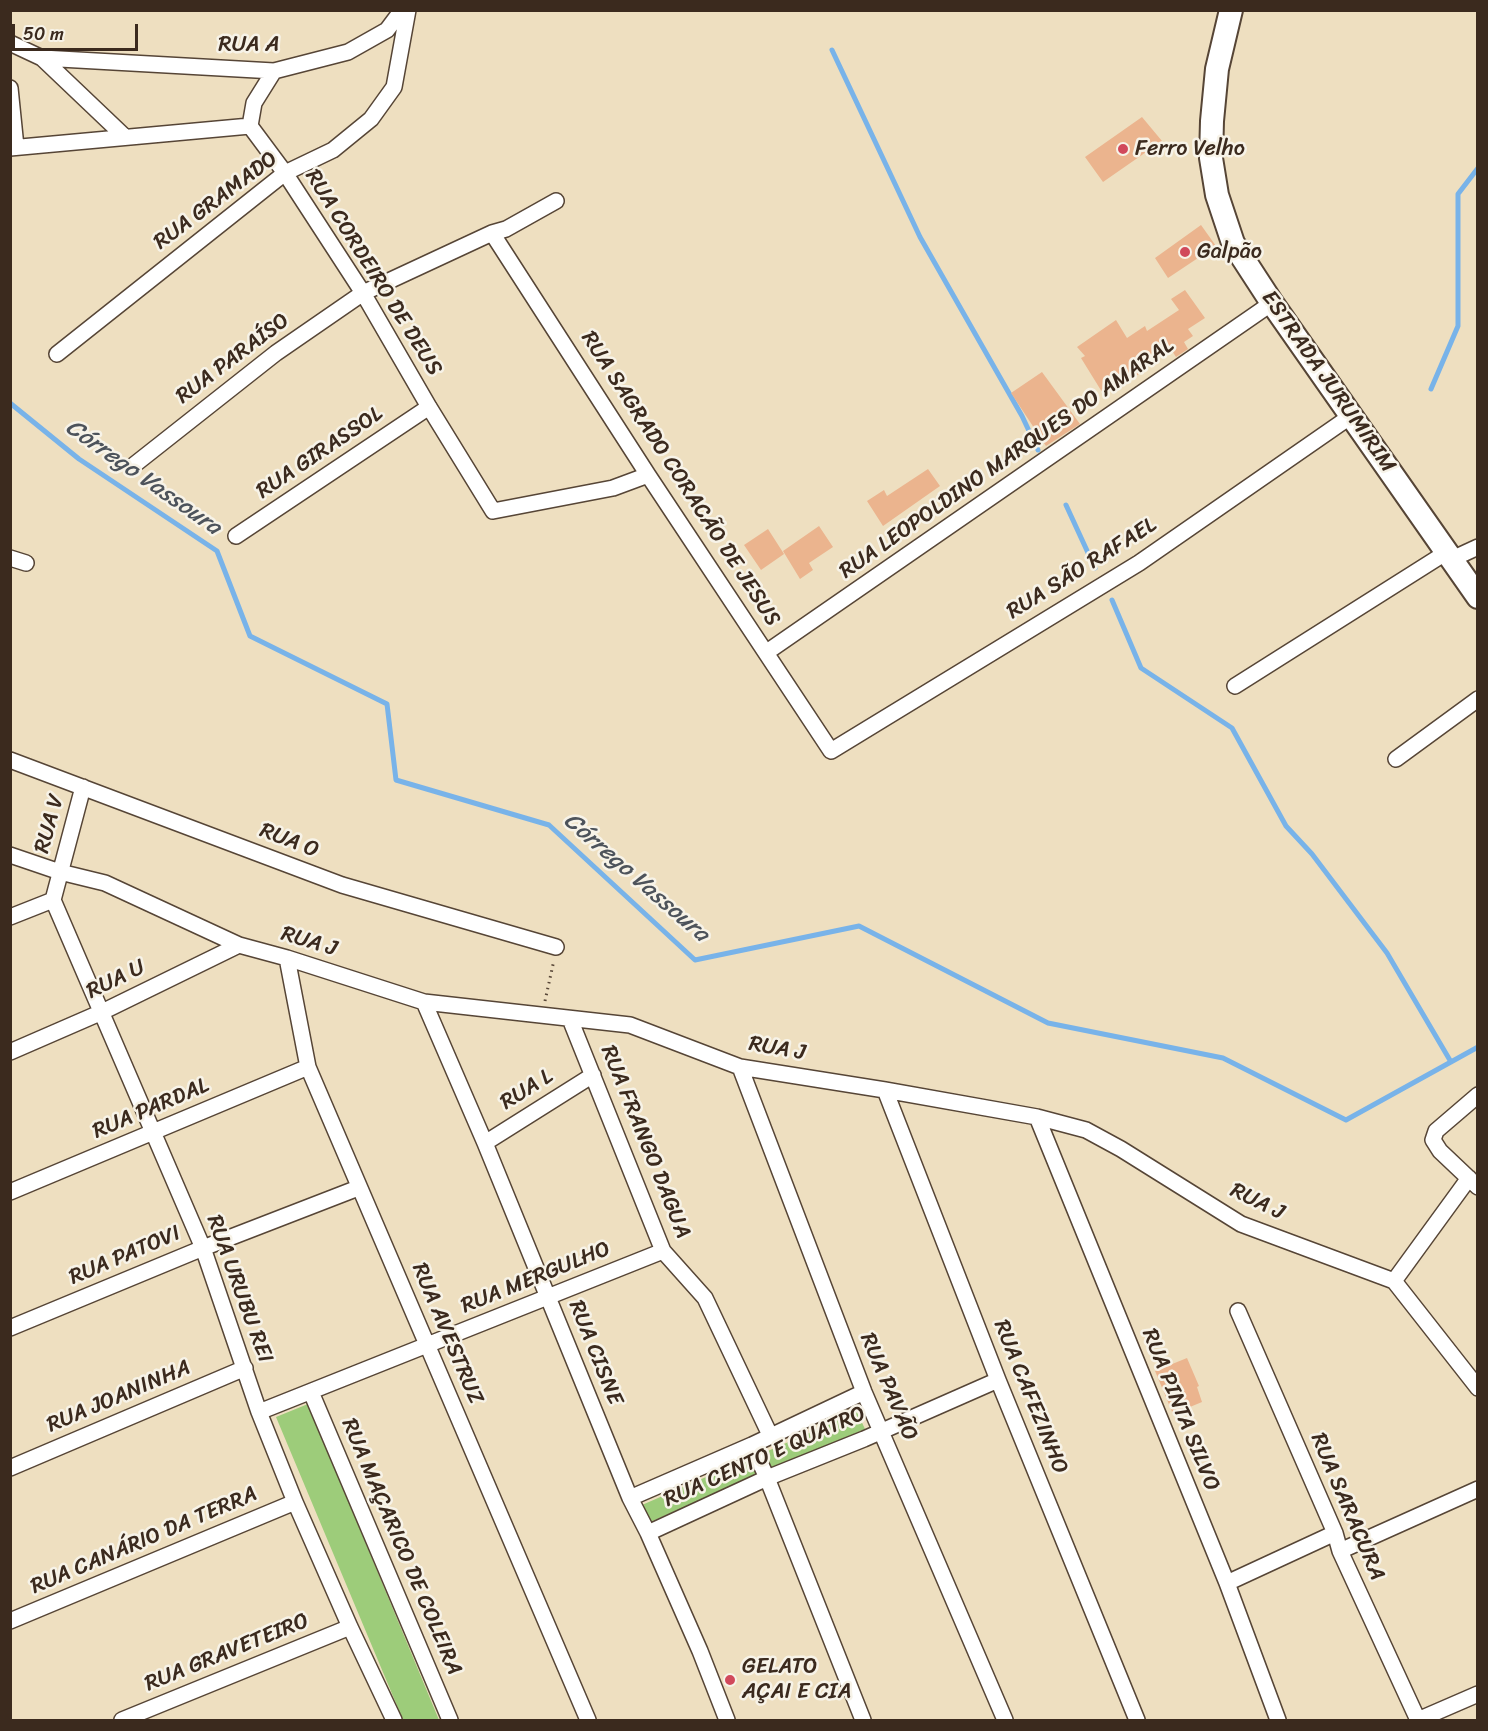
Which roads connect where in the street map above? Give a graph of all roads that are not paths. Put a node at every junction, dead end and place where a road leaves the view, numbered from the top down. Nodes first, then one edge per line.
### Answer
1 (402, 10) edge
2 (408, 10) edge
3 (1227, 16) edge
4 (10, 43) edge
5 (42, 58) junction
6 (274, 71) junction
7 (10, 88) edge
8 (250, 126) junction
9 (125, 137) junction
10 (13, 147) edge
11 (285, 173) junction
12 (556, 201) dead end
13 (492, 233) junction
14 (363, 293) junction
15 (1272, 303) junction
16 (57, 354) dead end
17 (429, 407) junction
18 (1351, 416) junction
19 (134, 465) dead end
20 (648, 475) junction
21 (236, 536) dead end
22 (1478, 546) edge
23 (1449, 556) junction
24 (10, 558) edge
25 (26, 563) dead end
26 (1478, 597) edge
27 (767, 652) junction
28 (1235, 686) dead end
29 (1478, 699) edge
30 (831, 751) joint
31 (1396, 759) dead end
32 (10, 760) edge
33 (83, 787) junction
34 (10, 855) edge
35 (60, 872) junction
36 (53, 900) junction
37 (10, 917) edge
38 (239, 945) junction
39 (556, 947) road end
40 (287, 958) junction
41 (424, 1002) junction
42 (102, 1012) junction
43 (570, 1019) junction
44 (10, 1052) edge
45 (308, 1067) junction
46 (740, 1067) junction
47 (593, 1074) junction
48 (885, 1090) junction
49 (1478, 1095) edge
50 (1037, 1117) junction
51 (152, 1133) junction
52 (485, 1143) junction
53 (1473, 1183) edge
54 (358, 1188) junction
55 (10, 1192) edge
56 (203, 1248) junction
57 (663, 1251) junction
58 (1394, 1281) junction
59 (547, 1297) junction
60 (1238, 1311) dead end
61 (10, 1328) edge
62 (428, 1345) junction
63 (245, 1368) junction
64 (998, 1380) junction
65 (1478, 1388) edge
66 (311, 1392) junction
67 (864, 1392) junction
68 (259, 1412) junction
69 (882, 1431) junction
70 (770, 1435) junction
71 (752, 1445) junction
72 (10, 1468) edge
73 (767, 1478) junction
74 (1478, 1490) edge
75 (630, 1498) junction
76 (296, 1502) junction
77 (648, 1533) junction
78 (1335, 1533) junction
79 (1340, 1551) junction
80 (1227, 1583) junction
81 (10, 1621) edge
82 (350, 1627) junction
83 (1478, 1694) edge
84 (122, 1720) edge
85 (394, 1720) edge
86 (450, 1720) edge
87 (588, 1720) edge
88 (727, 1720) edge
89 (863, 1720) edge
90 (1005, 1720) edge
91 (1137, 1720) edge
92 (1278, 1720) edge
93 (1418, 1720) edge

1 - 6 street, RUA A
2 - 11 street, RUA GRAMADO
3 - 15 main road, ESTRADA JURUMIRIM
4 - 5 street, RUA A
5 - 6 street, RUA A
5 - 9 street
6 - 8 street
7 - 10 street
8 - 9 street
8 - 11 street, RUA CORDEIRO DE DEUS
9 - 10 street
11 - 14 street, RUA CORDEIRO DE DEUS
11 - 16 street, RUA GRAMADO
12 - 13 street, RUA PARAÍSO
13 - 14 street, RUA PARAÍSO
13 - 20 street, RUA SAGRADO CORACÃO DE JESUS
14 - 17 street, RUA CORDEIRO DE DEUS
14 - 19 street, RUA PARAÍSO
15 - 18 main road, ESTRADA JURUMIRIM
15 - 27 street, RUA LEOPOLDINO MARQUES DO AMARAL
17 - 20 street, RUA CORDEIRO DE DEUS
17 - 21 street, RUA GIRASSOL
18 - 23 main road, ESTRADA JURUMIRIM
18 - 30 street, RUA SÃO RAFAEL
20 - 27 street, RUA SAGRADO CORACÃO DE JESUS
22 - 23 street
23 - 26 main road, ESTRADA JURUMIRIM
23 - 28 street
24 - 25 street
27 - 30 street, RUA SAGRADO CORACÃO DE JESUS
29 - 31 street
32 - 33 street, RUA O
33 - 35 street, RUA V
33 - 39 street, RUA O
34 - 35 street, RUA J
35 - 36 street
35 - 38 street, RUA J
36 - 37 street
36 - 42 street, RUA URUBU REI
38 - 40 street, RUA J
38 - 42 street, RUA U
40 - 41 street, RUA J
40 - 45 street, RUA AVESTRUZ
41 - 43 street, RUA J
41 - 52 street, RUA CISNE
42 - 44 street, RUA U
42 - 51 street, RUA URUBU REI
43 - 46 street, RUA J
43 - 47 street, RUA FRANGO DAGUA
45 - 51 street, RUA PARDAL
45 - 54 street, RUA AVESTRUZ
46 - 48 street, RUA J
46 - 67 street, RUA PAVÃO
47 - 52 street, RUA L
47 - 57 street, RUA FRANGO DAGUA
48 - 50 street, RUA J
48 - 64 street, RUA CAFEZINHO
49 - 53 street
50 - 58 street, RUA J
50 - 80 street, RUA PINTA SILVO
51 - 55 street, RUA PARDAL
51 - 56 street, RUA URUBU REI
52 - 59 street, RUA CISNE
53 - 58 street
54 - 56 street, RUA PATOVI
54 - 62 street, RUA AVESTRUZ
56 - 61 street, RUA PATOVI
56 - 63 street, RUA URUBU REI
57 - 59 street, RUA MERGULHO
57 - 70 street, RUA FRANGO DAGUA
58 - 65 street
59 - 62 street, RUA MERGULHO
59 - 75 street, RUA CISNE
60 - 78 street, RUA SARACURA
62 - 66 street, RUA MERGULHO
62 - 87 street, RUA AVESTRUZ
63 - 68 street, RUA URUBU REI
63 - 72 street, RUA JOANINHA
64 - 69 street, RUA CENTO E QUATRO
64 - 91 street, RUA CAFEZINHO
66 - 68 street, RUA MERGULHO
66 - 86 street, RUA MAÇARICO DE COLEIRA
67 - 69 street, RUA PAVÃO
67 - 70 street, RUA CENTO E QUATRO
68 - 76 street, RUA URUBU REI
69 - 73 street, RUA CENTO E QUATRO
69 - 90 street, RUA PAVÃO
70 - 71 street, RUA CENTO E QUATRO
71 - 73 street
71 - 75 street, RUA CENTO E QUATRO
73 - 77 street, RUA CENTO E QUATRO
73 - 89 street
74 - 79 street
75 - 77 street, RUA CISNE
76 - 81 street, RUA CANÁRIO DA TERRA
76 - 82 street, RUA URUBU REI
77 - 88 street, RUA CISNE
78 - 79 street, RUA SARACURA
78 - 80 street
79 - 93 street, RUA SARACURA
80 - 92 street, RUA PINTA SILVO
82 - 84 street, RUA GRAVETEIRO
82 - 85 street, RUA URUBU REI
83 - 93 street

